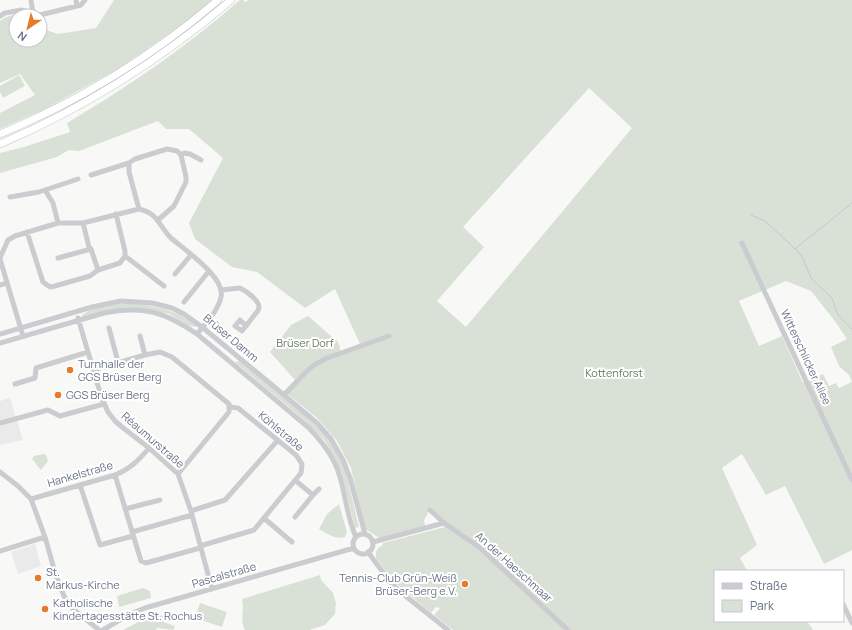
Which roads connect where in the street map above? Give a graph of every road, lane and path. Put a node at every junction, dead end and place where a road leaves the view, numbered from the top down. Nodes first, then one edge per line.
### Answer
1 (76, 0) edge
2 (85, 0) edge
3 (218, 0) edge
4 (230, 0) edge
5 (77, 6) junction
6 (48, 13) edge
7 (0, 134) edge
8 (0, 144) edge
9 (181, 156) junction
10 (201, 160) dead end
11 (129, 163) junction
12 (91, 175) dead end
13 (78, 179) dead end
14 (45, 190) junction
15 (10, 197) dead end
16 (139, 209) junction
17 (116, 214) junction
18 (158, 220) junction
19 (58, 223) junction
20 (83, 223) junction
21 (27, 232) junction
22 (742, 243) dead end
23 (91, 249) junction
24 (191, 255) junction
25 (125, 256) junction
26 (0, 258) edge
27 (58, 258) dead end
28 (98, 270) junction
29 (209, 271) junction
30 (175, 274) dead end
31 (8, 283) junction
32 (0, 285) edge
33 (164, 286) dead end
34 (221, 290) junction
35 (184, 302) dead end
36 (77, 312) junction
37 (79, 320) junction
38 (246, 326) dead end
39 (202, 327) junction
40 (21, 328) junction
41 (109, 328) dead end
42 (0, 334) edge
43 (197, 334) junction
44 (23, 336) junction
45 (140, 336) dead end
46 (389, 336) dead end
47 (0, 343) edge
48 (88, 352) junction
49 (145, 354) junction
50 (118, 362) junction
51 (93, 370) junction
52 (15, 384) dead end
53 (284, 395) junction
54 (104, 404) junction
55 (230, 407) junction
56 (0, 423) edge
57 (278, 440) junction
58 (149, 448) junction
59 (0, 472) edge
60 (178, 474) junction
61 (115, 475) junction
62 (852, 480) edge
63 (296, 481) junction
64 (80, 485) junction
65 (319, 489) dead end
66 (313, 495) junction
67 (31, 499) junction
68 (160, 500) dead end
69 (125, 510) junction
70 (430, 510) dead end
71 (191, 513) junction
72 (295, 517) dead end
73 (265, 519) junction
74 (444, 522) junction
75 (133, 534) junction
76 (364, 534) junction
77 (44, 537) junction
78 (356, 537) junction
79 (292, 542) dead end
80 (373, 542) junction
81 (200, 546) junction
82 (354, 548) junction
83 (0, 551) edge
84 (368, 552) junction
85 (212, 589) junction
86 (844, 606) edge
87 (852, 623) edge
88 (99, 630) edge
89 (103, 630) edge
90 (448, 630) edge
91 (568, 630) edge

1 - 5 street
2 - 5 street
3 - 7 highway
4 - 8 highway
5 - 6 street
9 - 10 street
9 - 11 street
9 - 18 street
11 - 12 street
11 - 16 street
13 - 14 street
14 - 15 street
14 - 19 street
16 - 17 street
16 - 18 street
17 - 20 street
17 - 25 street
18 - 24 street
19 - 20 street
19 - 21 street
20 - 23 street
21 - 26 street
21 - 28 street
22 - 62 street, Witterschlicker Allee
23 - 27 street
23 - 28 street
24 - 29 street
24 - 30 street
25 - 28 street
25 - 33 street
26 - 31 street
29 - 34 street
29 - 35 street
31 - 32 street
31 - 40 street
34 - 38 street
34 - 39 street
36 - 37 street, Réaumurstraße
36 - 39 street, Brüser Damm
36 - 40 street, Brüser Damm
37 - 43 street, Brüser Damm
37 - 44 street, Brüser Damm
37 - 48 street, Réaumurstraße
39 - 43 street
39 - 53 street, Brüser Damm
40 - 42 street, Brüser Damm
40 - 44 street
41 - 50 street
43 - 78 street, Brüser Damm
44 - 47 street, Brüser Damm
45 - 49 street
46 - 53 street
48 - 51 street, Réaumurstraße
48 - 52 street
49 - 50 street, Köhlstraße
49 - 55 street, Köhlstraße
50 - 51 street, Köhlstraße
51 - 54 street, Réaumurstraße
53 - 76 street, Brüser Damm
54 - 56 street
54 - 58 street, Réaumurstraße
55 - 57 street, Köhlstraße
55 - 60 street
57 - 63 street, Köhlstraße
57 - 71 street
58 - 60 street, Réaumurstraße
58 - 61 street, Hankelstraße
59 - 67 street
60 - 71 street, Réaumurstraße
61 - 64 street, Hankelstraße
61 - 69 street
63 - 66 street
63 - 73 street, Köhlstraße
64 - 67 street, Hankelstraße
64 - 75 street
65 - 66 street
66 - 72 street
67 - 77 street
68 - 69 street
69 - 75 street
70 - 74 street, An der Haeschmaar
71 - 75 street
71 - 81 street, Réaumurstraße
73 - 79 street
73 - 81 street, Köhlstraße
74 - 80 street
74 - 91 street, An der Haeschmaar
75 - 81 street
76 - 78 street
76 - 80 street
77 - 83 street
77 - 88 street
78 - 82 street
80 - 84 street
81 - 85 street, Réaumurstraße
82 - 84 street
82 - 85 street, Pascalstraße
84 - 90 street
85 - 89 street, Pascalstraße
86 - 87 street

